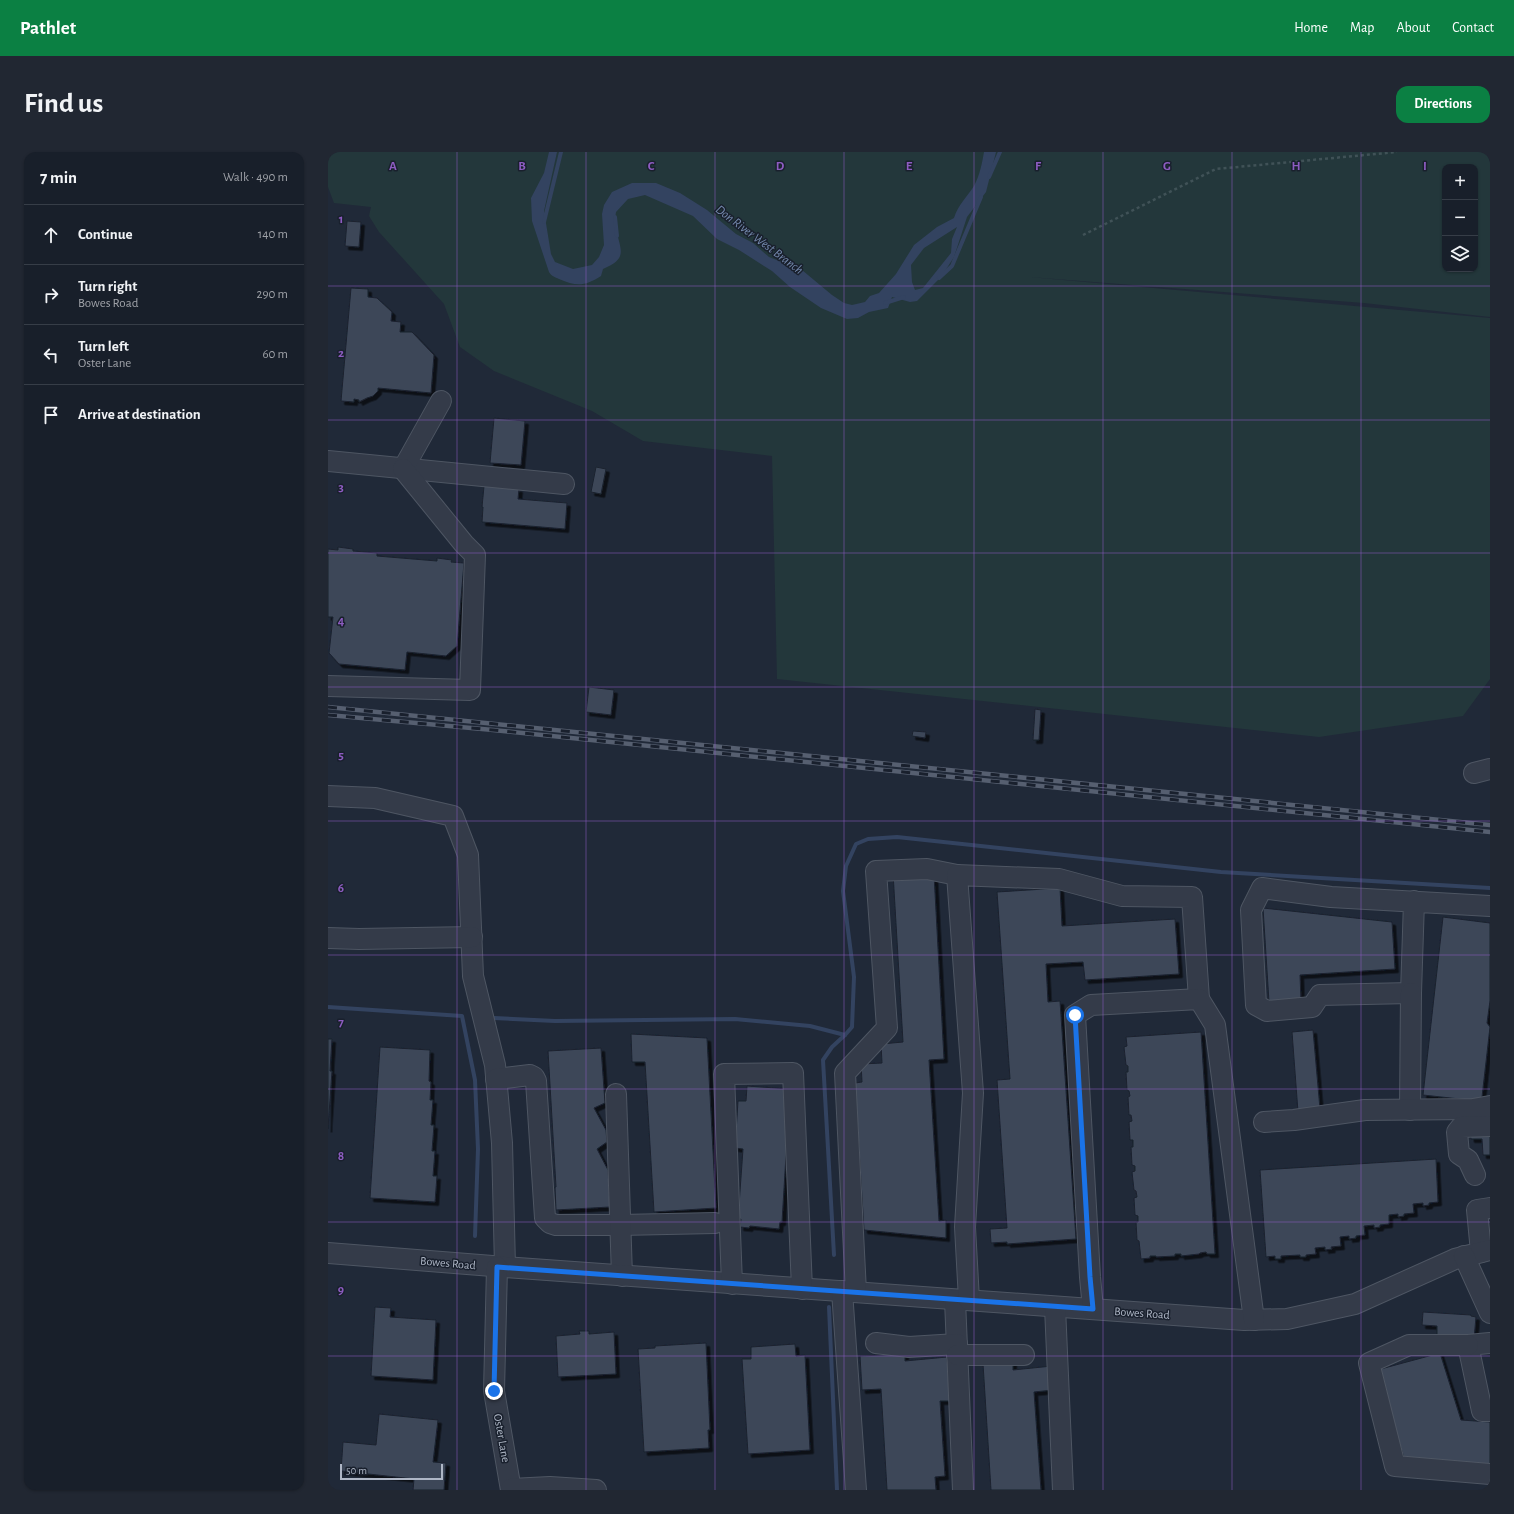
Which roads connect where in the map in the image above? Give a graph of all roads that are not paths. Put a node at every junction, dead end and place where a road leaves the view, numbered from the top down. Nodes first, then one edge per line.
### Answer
1 (441, 401) dead end
2 (328, 461) edge
3 (403, 469) junction
4 (564, 484) dead end
5 (328, 686) edge
6 (328, 796) edge
7 (957, 875) junction
8 (1414, 901) junction
9 (1490, 906) edge
10 (472, 937) junction
11 (328, 938) edge
12 (1411, 993) junction
13 (1200, 999) junction
14 (496, 1079) junction
15 (616, 1094) dead end
16 (1490, 1106) edge
17 (1410, 1110) junction
18 (1264, 1122) dead end
19 (1490, 1126) edge
20 (1475, 1175) dead end
21 (1490, 1208) edge
22 (715, 1223) dead end
23 (620, 1225) junction
24 (328, 1253) edge
25 (1478, 1253) edge
26 (501, 1267) junction
27 (622, 1276) junction
28 (732, 1284) junction
29 (802, 1289) junction
30 (849, 1292) junction
31 (962, 1300) junction
32 (1055, 1307) junction
33 (1093, 1309) junction
34 (1490, 1313) edge
35 (1254, 1320) junction
36 (876, 1343) dead end
37 (1490, 1343) edge
38 (1468, 1345) junction
39 (957, 1350) junction
40 (1024, 1355) dead end
41 (1490, 1411) edge
42 (1490, 1474) edge
43 (511, 1489) edge
44 (559, 1489) edge
45 (596, 1490) edge
46 (856, 1490) edge
47 (963, 1490) edge
48 (1062, 1490) edge

1 - 3 street
2 - 3 street
3 - 4 street
3 - 5 street
6 - 10 street, Oster Lane
7 - 13 street
7 - 30 street
7 - 31 street
8 - 9 street
8 - 12 street
8 - 12 street
10 - 11 street
10 - 14 street, Oster Lane
12 - 17 street
13 - 33 street
13 - 35 street
14 - 23 street
14 - 26 street, Oster Lane
15 - 23 street
16 - 17 street
17 - 18 street
19 - 20 street
21 - 25 street
22 - 23 street
23 - 27 street
24 - 26 street, Bowes Road
25 - 34 street
25 - 35 street, Bowes Road
26 - 27 street, Bowes Road
26 - 43 street, Oster Lane
27 - 28 street, Bowes Road
28 - 29 street, Bowes Road
28 - 29 street
29 - 30 street, Bowes Road
30 - 31 street, Bowes Road
30 - 46 street
31 - 32 street, Bowes Road
31 - 39 street
32 - 33 street, Bowes Road
32 - 48 street
33 - 35 street, Bowes Road
36 - 39 street
37 - 38 street
38 - 41 street
38 - 42 street
39 - 40 street
39 - 47 street
43 - 44 street
44 - 45 street

